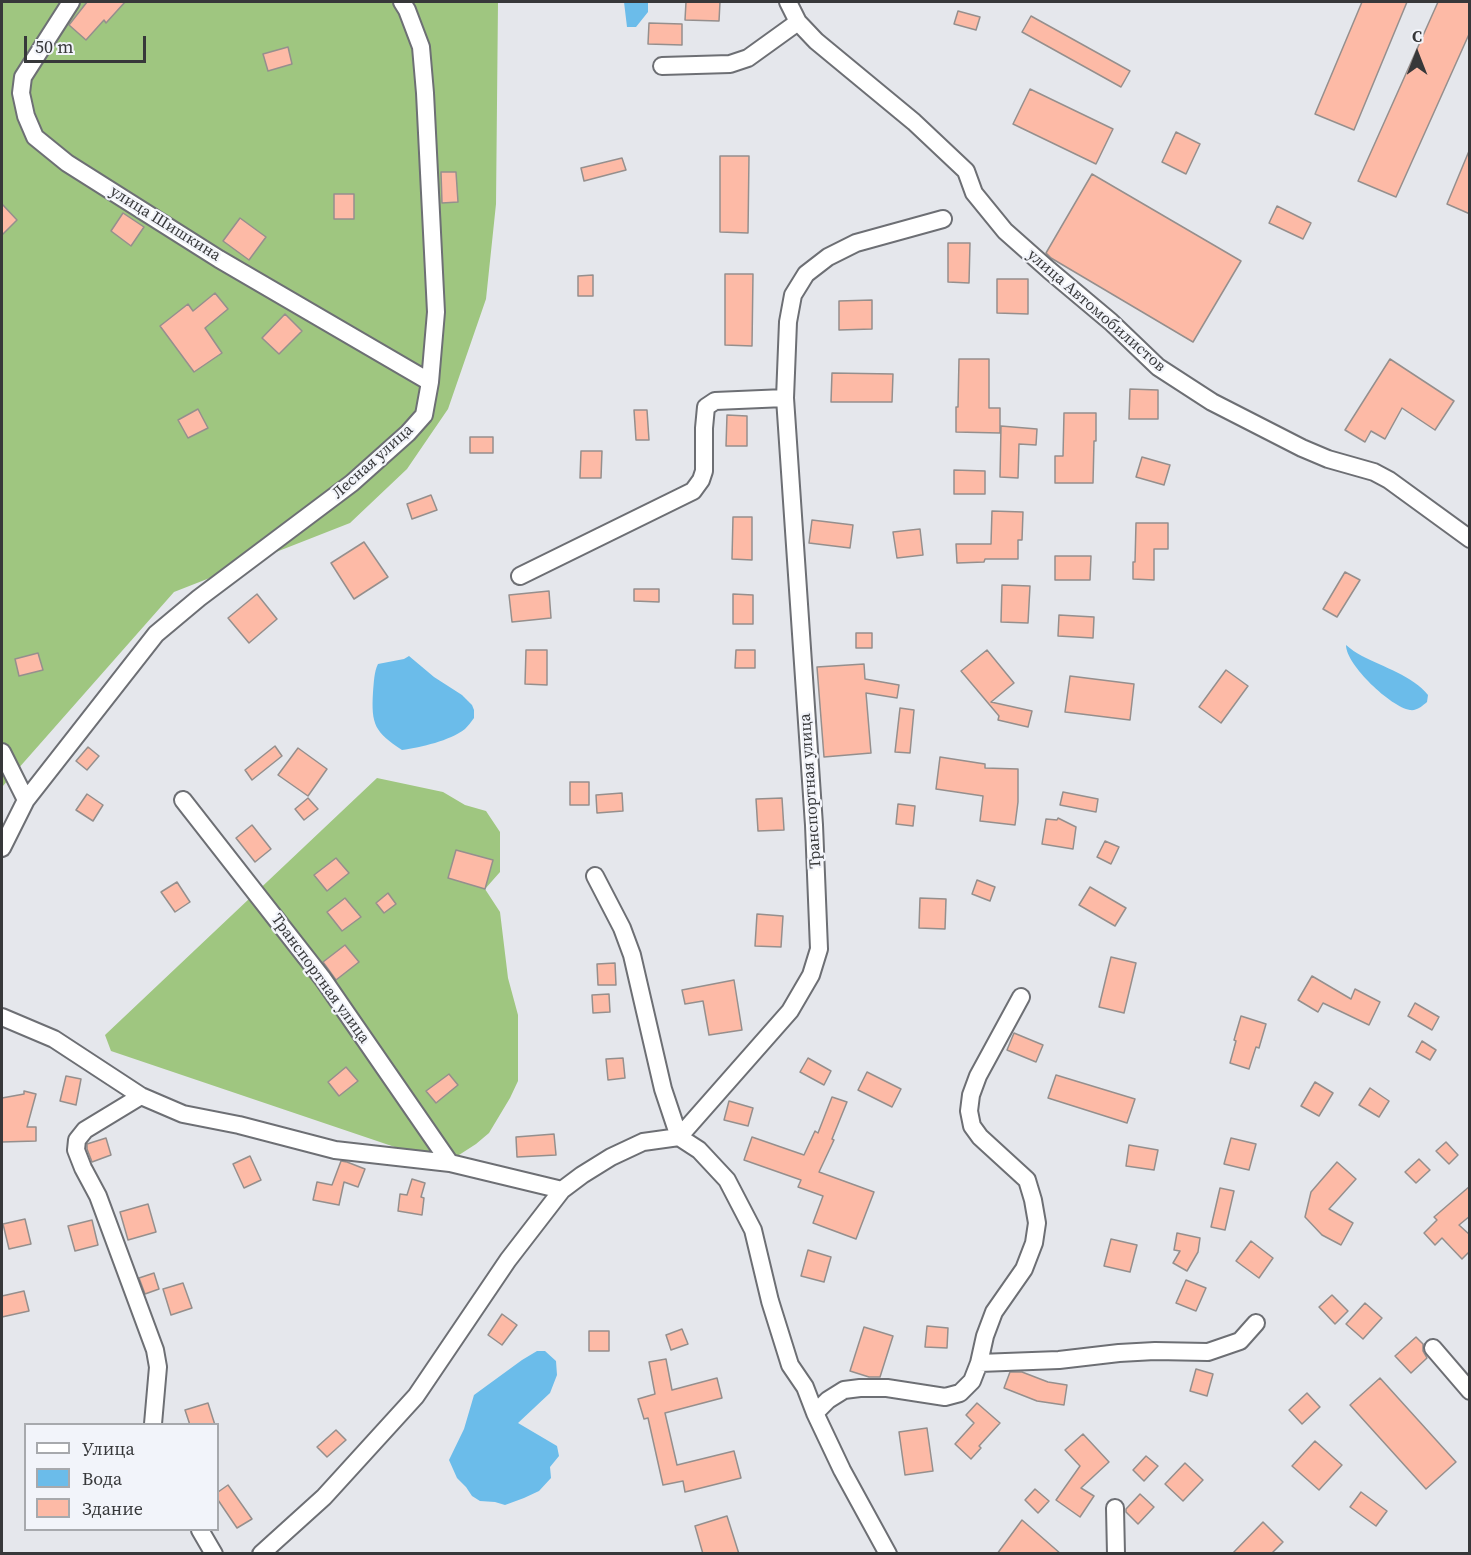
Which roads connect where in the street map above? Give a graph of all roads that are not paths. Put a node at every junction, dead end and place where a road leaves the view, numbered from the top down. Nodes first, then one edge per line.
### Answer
1 (71, 2) edge
2 (402, 2) edge
3 (788, 2) edge
4 (798, 22) junction
5 (662, 66) dead end
6 (943, 219) dead end
7 (430, 382) junction
8 (785, 398) junction
9 (1470, 538) edge
10 (519, 576) dead end
11 (2, 752) edge
12 (26, 800) junction
13 (183, 800) dead end
14 (2, 848) edge
15 (595, 876) dead end
16 (1022, 997) dead end
17 (2, 1017) edge
18 (141, 1096) junction
19 (679, 1137) junction
20 (450, 1163) junction
21 (562, 1190) junction
22 (1256, 1323) dead end
23 (1433, 1348) dead end
24 (979, 1363) junction
25 (1470, 1391) edge
26 (815, 1413) junction
27 (153, 1423) edge
28 (1115, 1508) dead end
29 (201, 1531) edge
30 (214, 1554) edge
31 (261, 1554) edge
32 (888, 1554) edge
33 (1116, 1554) edge

1 - 7 street, улица Шишкина
2 - 7 street, Лесная улица
3 - 4 street, улица Автомобилистов
4 - 5 street
4 - 9 street, улица Автомобилистов
6 - 8 street, Транспортная улица
7 - 12 street, Лесная улица
8 - 10 street
8 - 19 street, Транспортная улица
11 - 12 street
12 - 14 street, Лесная улица
13 - 20 street, Транспортная улица
15 - 19 street
16 - 24 street
17 - 18 street
18 - 20 street
18 - 27 street
19 - 21 street
19 - 26 street
20 - 21 street
21 - 31 street
22 - 24 street
23 - 25 street
24 - 26 street
26 - 32 street
28 - 33 street
29 - 30 street

